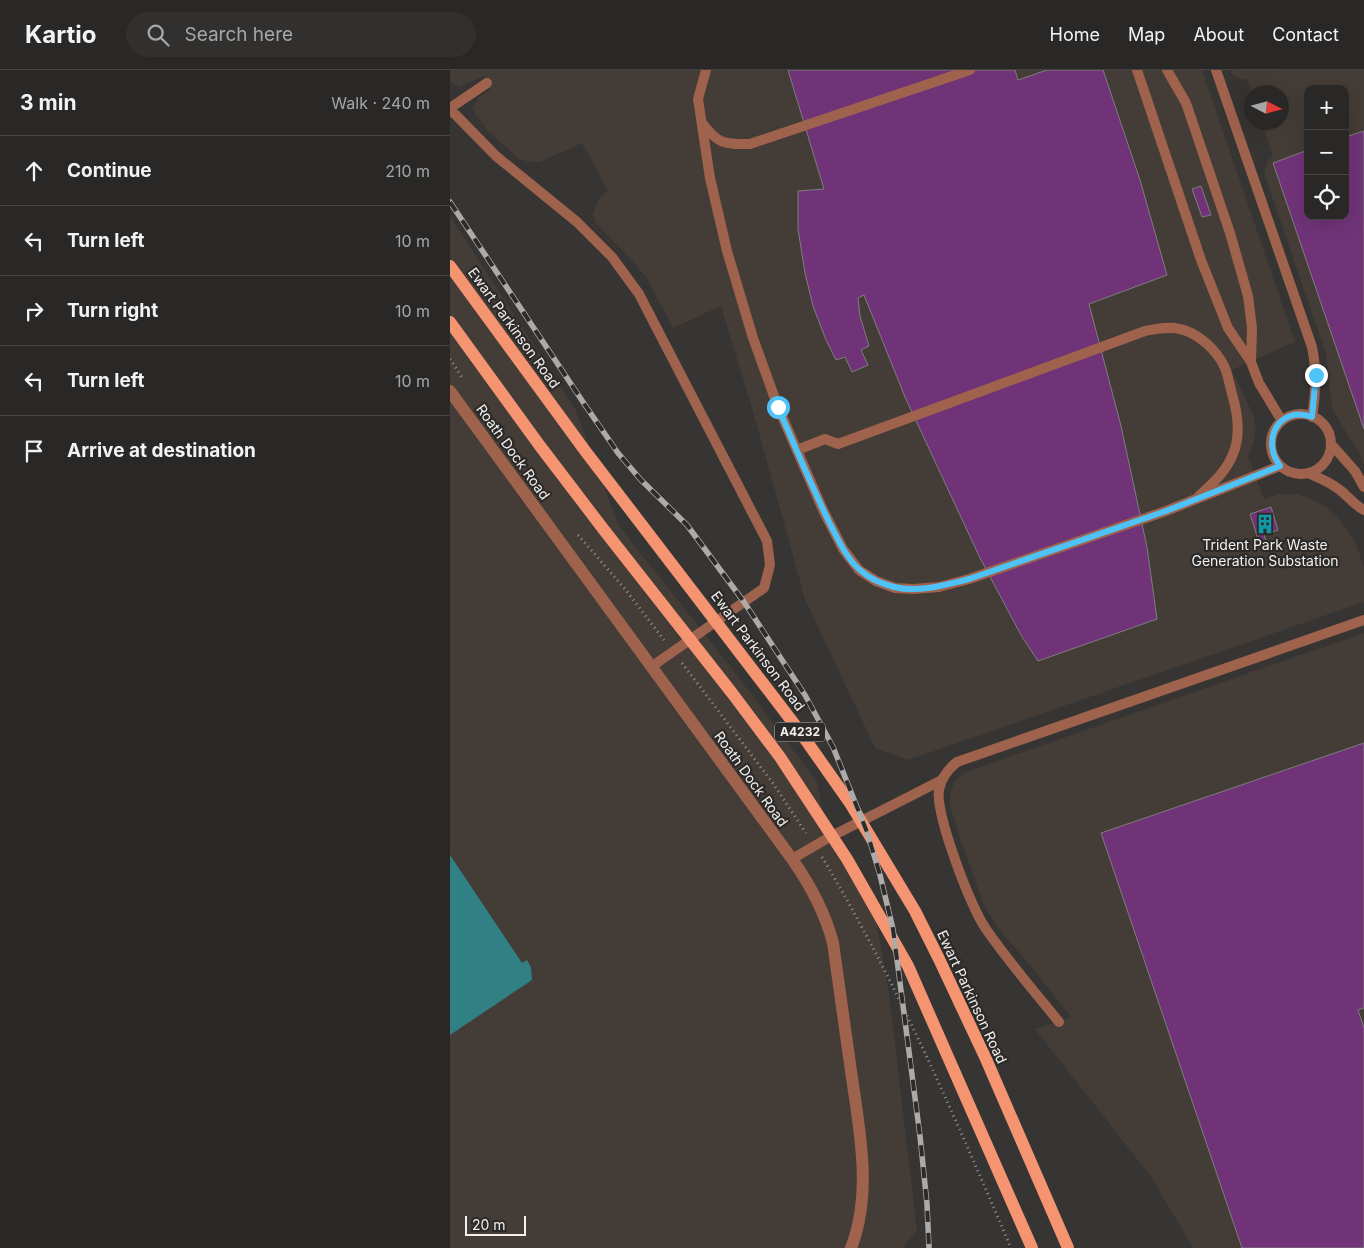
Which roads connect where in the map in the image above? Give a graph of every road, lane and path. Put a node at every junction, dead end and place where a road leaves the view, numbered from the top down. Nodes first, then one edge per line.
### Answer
1 (706, 70) edge
2 (970, 70) edge
3 (1137, 70) edge
4 (1167, 70) edge
5 (1216, 70) edge
6 (487, 83) dead end
7 (450, 109) edge
8 (702, 122) junction
9 (450, 266) edge
10 (450, 322) edge
11 (1250, 362) junction
12 (450, 391) edge
13 (1312, 417) junction
14 (1282, 421) junction
15 (1331, 444) junction
16 (797, 450) junction
17 (1280, 466) junction
18 (1308, 473) junction
19 (1364, 487) edge
20 (1195, 500) junction
21 (1364, 510) edge
22 (1364, 620) edge
23 (651, 667) junction
24 (942, 780) junction
25 (792, 859) junction
26 (1059, 1022) dead end
27 (851, 1248) edge
28 (1032, 1248) edge
29 (1068, 1248) edge

1 - 8 lane
2 - 8 lane
3 - 11 lane
4 - 11 lane
5 - 13 lane
6 - 7 lane
7 - 23 lane
8 - 16 lane
9 - 29 main road, Ewart Parkinson Road / A4232
10 - 28 main road, A4232
11 - 14 lane
12 - 23 street, Roath Dock Road
13 - 14 lane
13 - 15 lane
14 - 17 lane
15 - 18 lane
15 - 19 lane
16 - 20 lane
16 - 20 lane
17 - 18 lane
17 - 20 lane
18 - 21 lane
22 - 24 lane
23 - 25 street, Roath Dock Road
24 - 25 lane
24 - 26 lane
25 - 27 street, Roath Dock Road

